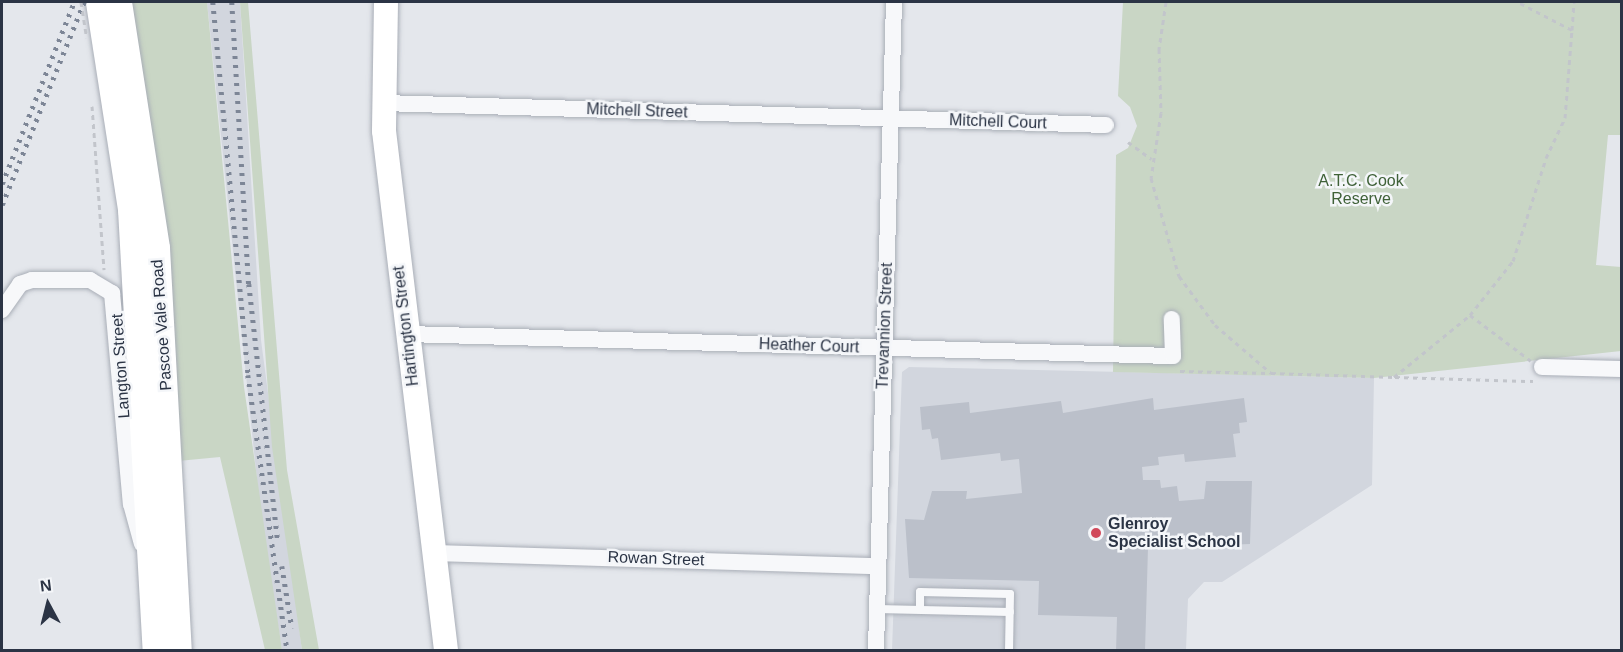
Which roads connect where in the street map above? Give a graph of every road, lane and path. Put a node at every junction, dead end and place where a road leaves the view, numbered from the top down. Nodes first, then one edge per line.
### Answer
1 (81, 2) edge
2 (99, 2) edge
3 (118, 2) edge
4 (386, 2) edge
5 (894, 2) edge
6 (1166, 2) edge
7 (1518, 2) edge
8 (1574, 2) edge
9 (1572, 30) junction
10 (88, 49) dead end
11 (91, 93) dead end
12 (382, 103) junction
13 (891, 118) junction
14 (1106, 125) dead end
15 (1128, 142) dead end
16 (1151, 159) junction
17 (99, 282) junction
18 (2, 310) edge
19 (1470, 315) junction
20 (1172, 319) dead end
21 (407, 334) junction
22 (885, 348) junction
23 (1622, 369) edge
24 (1544, 374) junction
25 (1394, 377) junction
26 (434, 553) junction
27 (151, 564) junction
28 (878, 566) junction
29 (876, 609) junction
30 (920, 609) junction
31 (1010, 612) junction
32 (156, 651) edge
33 (178, 651) edge
34 (446, 651) edge
35 (876, 651) edge
36 (1009, 651) edge

1 - 10 path, bridge
2 - 27 main road, Pascoe Vale Road
3 - 33 main road, Pascoe Vale Road
4 - 12 street, Hartington Street
5 - 13 street, Trevannion Street
6 - 16 path
7 - 9 path
8 - 9 path
9 - 19 path
11 - 17 path
12 - 13 street, Mitchell Street
12 - 21 street, Hartington Street
13 - 14 street, Mitchell Court
13 - 22 street, Trevannion Street
15 - 16 path
16 - 25 path
17 - 18 street
17 - 27 street, Langton Street
19 - 24 path
19 - 25 path
20 - 22 street, Heather Court
21 - 22 street, Heather Court
21 - 26 street, Hartington Street
22 - 28 street, Trevannion Street
23 - 24 street
24 - 25 path
26 - 28 street, Rowan Street
26 - 34 street, Hartington Street
27 - 32 main road, Pascoe Vale Road
28 - 29 street, Trevannion Street
29 - 30 lane
29 - 35 street, Trevannion Street
30 - 31 lane
30 - 31 lane
31 - 36 lane

